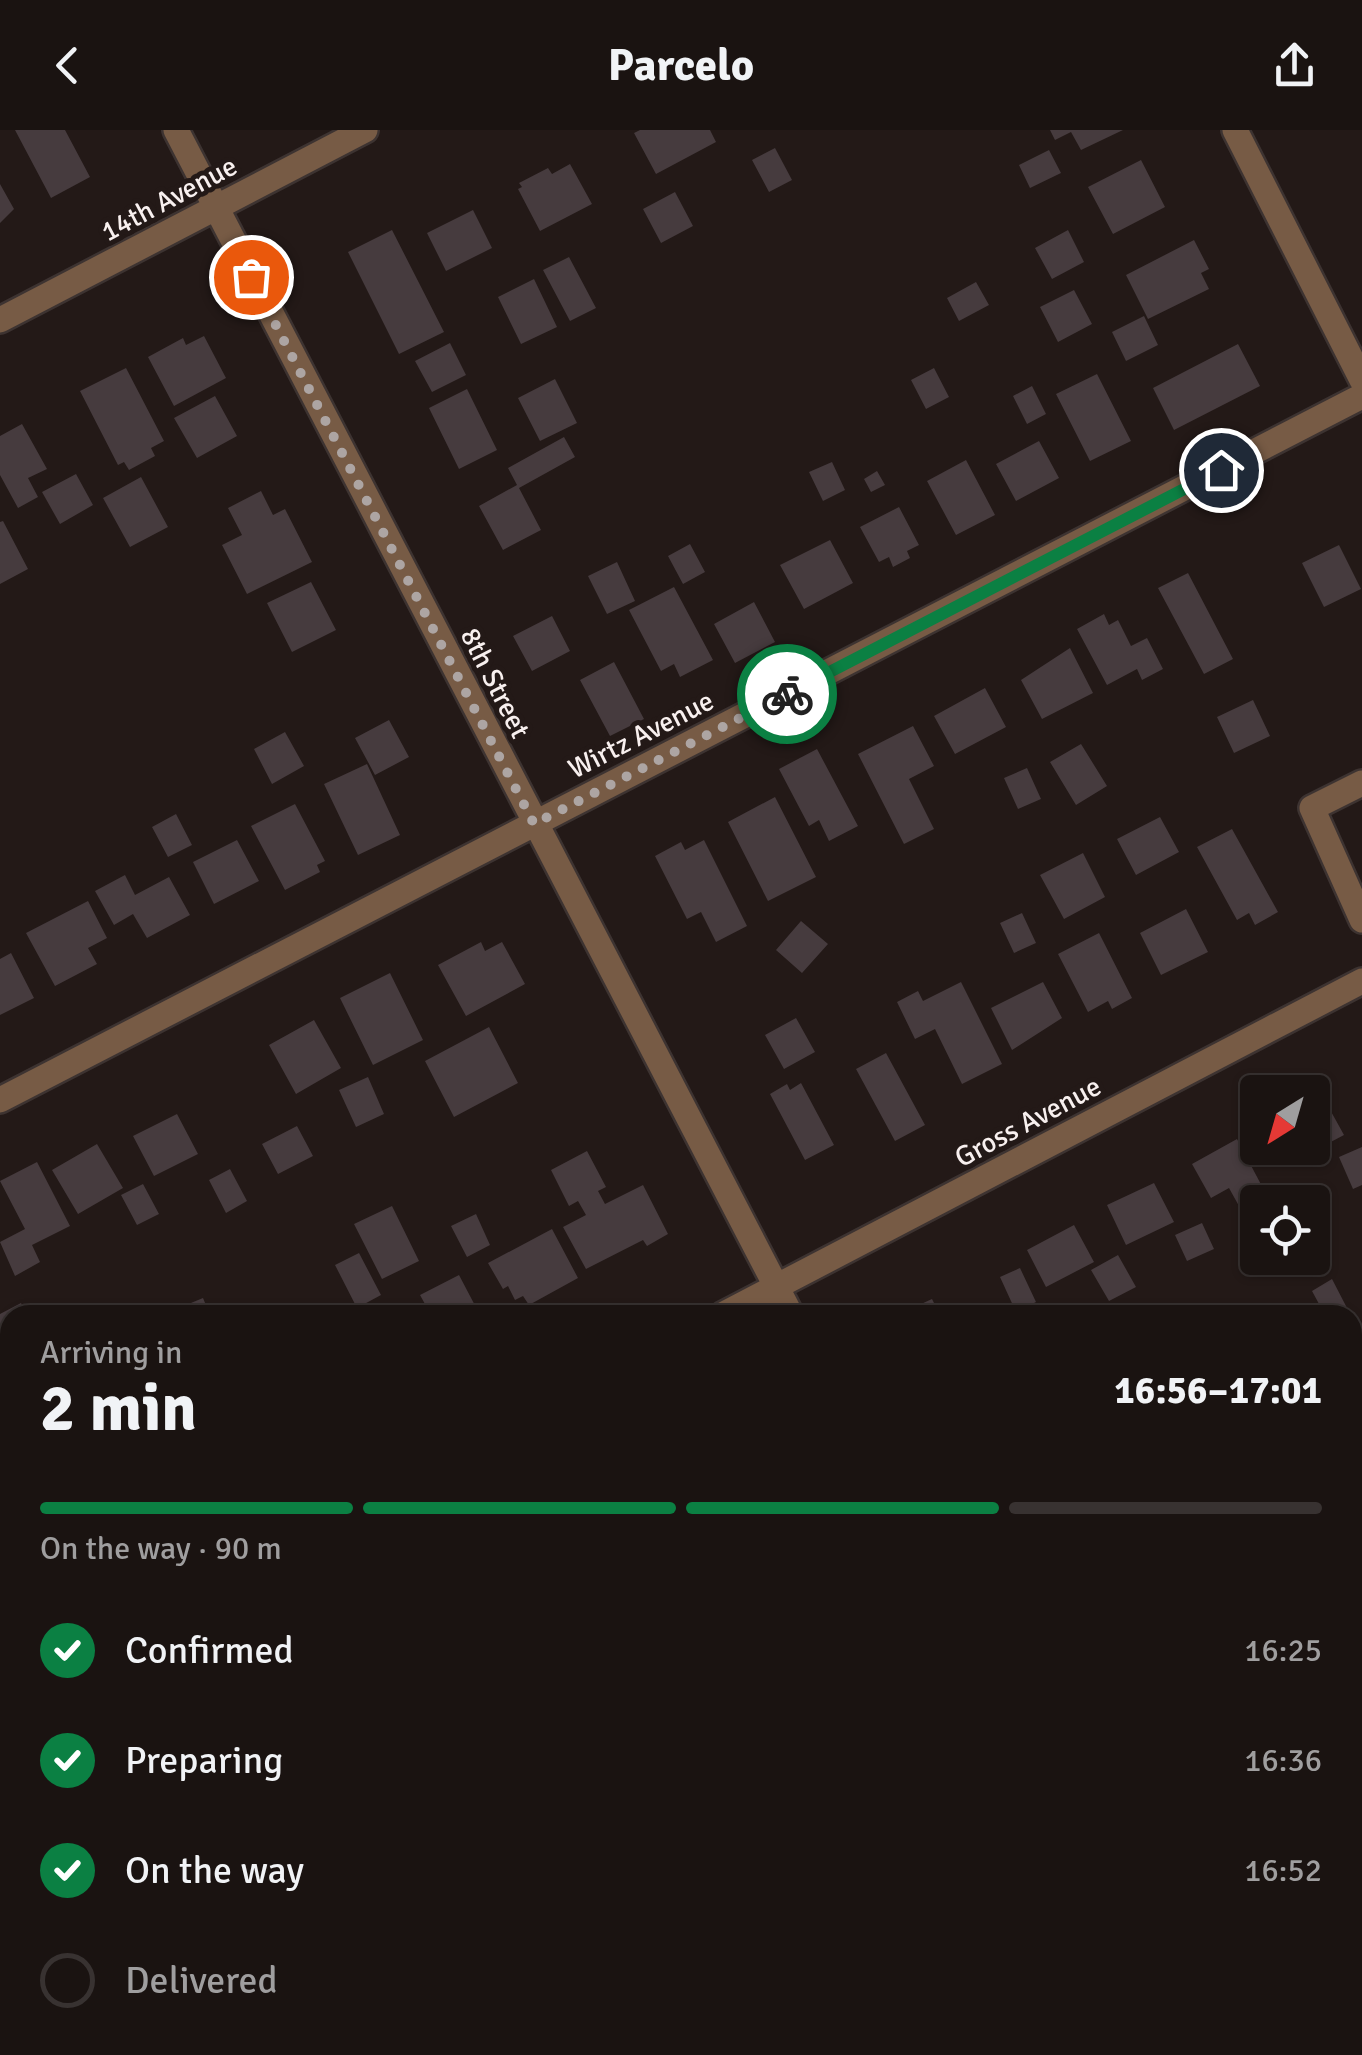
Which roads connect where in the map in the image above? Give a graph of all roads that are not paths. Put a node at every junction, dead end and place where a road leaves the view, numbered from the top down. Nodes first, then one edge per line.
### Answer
1 (176, 130) edge
2 (365, 130) edge
3 (1235, 130) edge
4 (216, 208) junction
5 (0, 320) edge
6 (1362, 380) edge
7 (1362, 396) edge
8 (1362, 782) edge
9 (534, 824) junction
10 (1362, 920) edge
11 (1362, 981) edge
12 (0, 1100) edge
13 (776, 1287) junction
14 (741, 1305) edge
15 (785, 1305) edge

1 - 4 street, 8th Street
2 - 4 street, 14th Avenue
3 - 6 street
4 - 5 street, 14th Avenue
4 - 9 street, 8th Street
7 - 9 street, Wirtz Avenue
8 - 10 street
9 - 12 street, Wirtz Avenue
9 - 13 street, 8th Street
11 - 13 street, Gross Avenue
13 - 14 street, Gross Avenue
13 - 15 street, 8th Street

